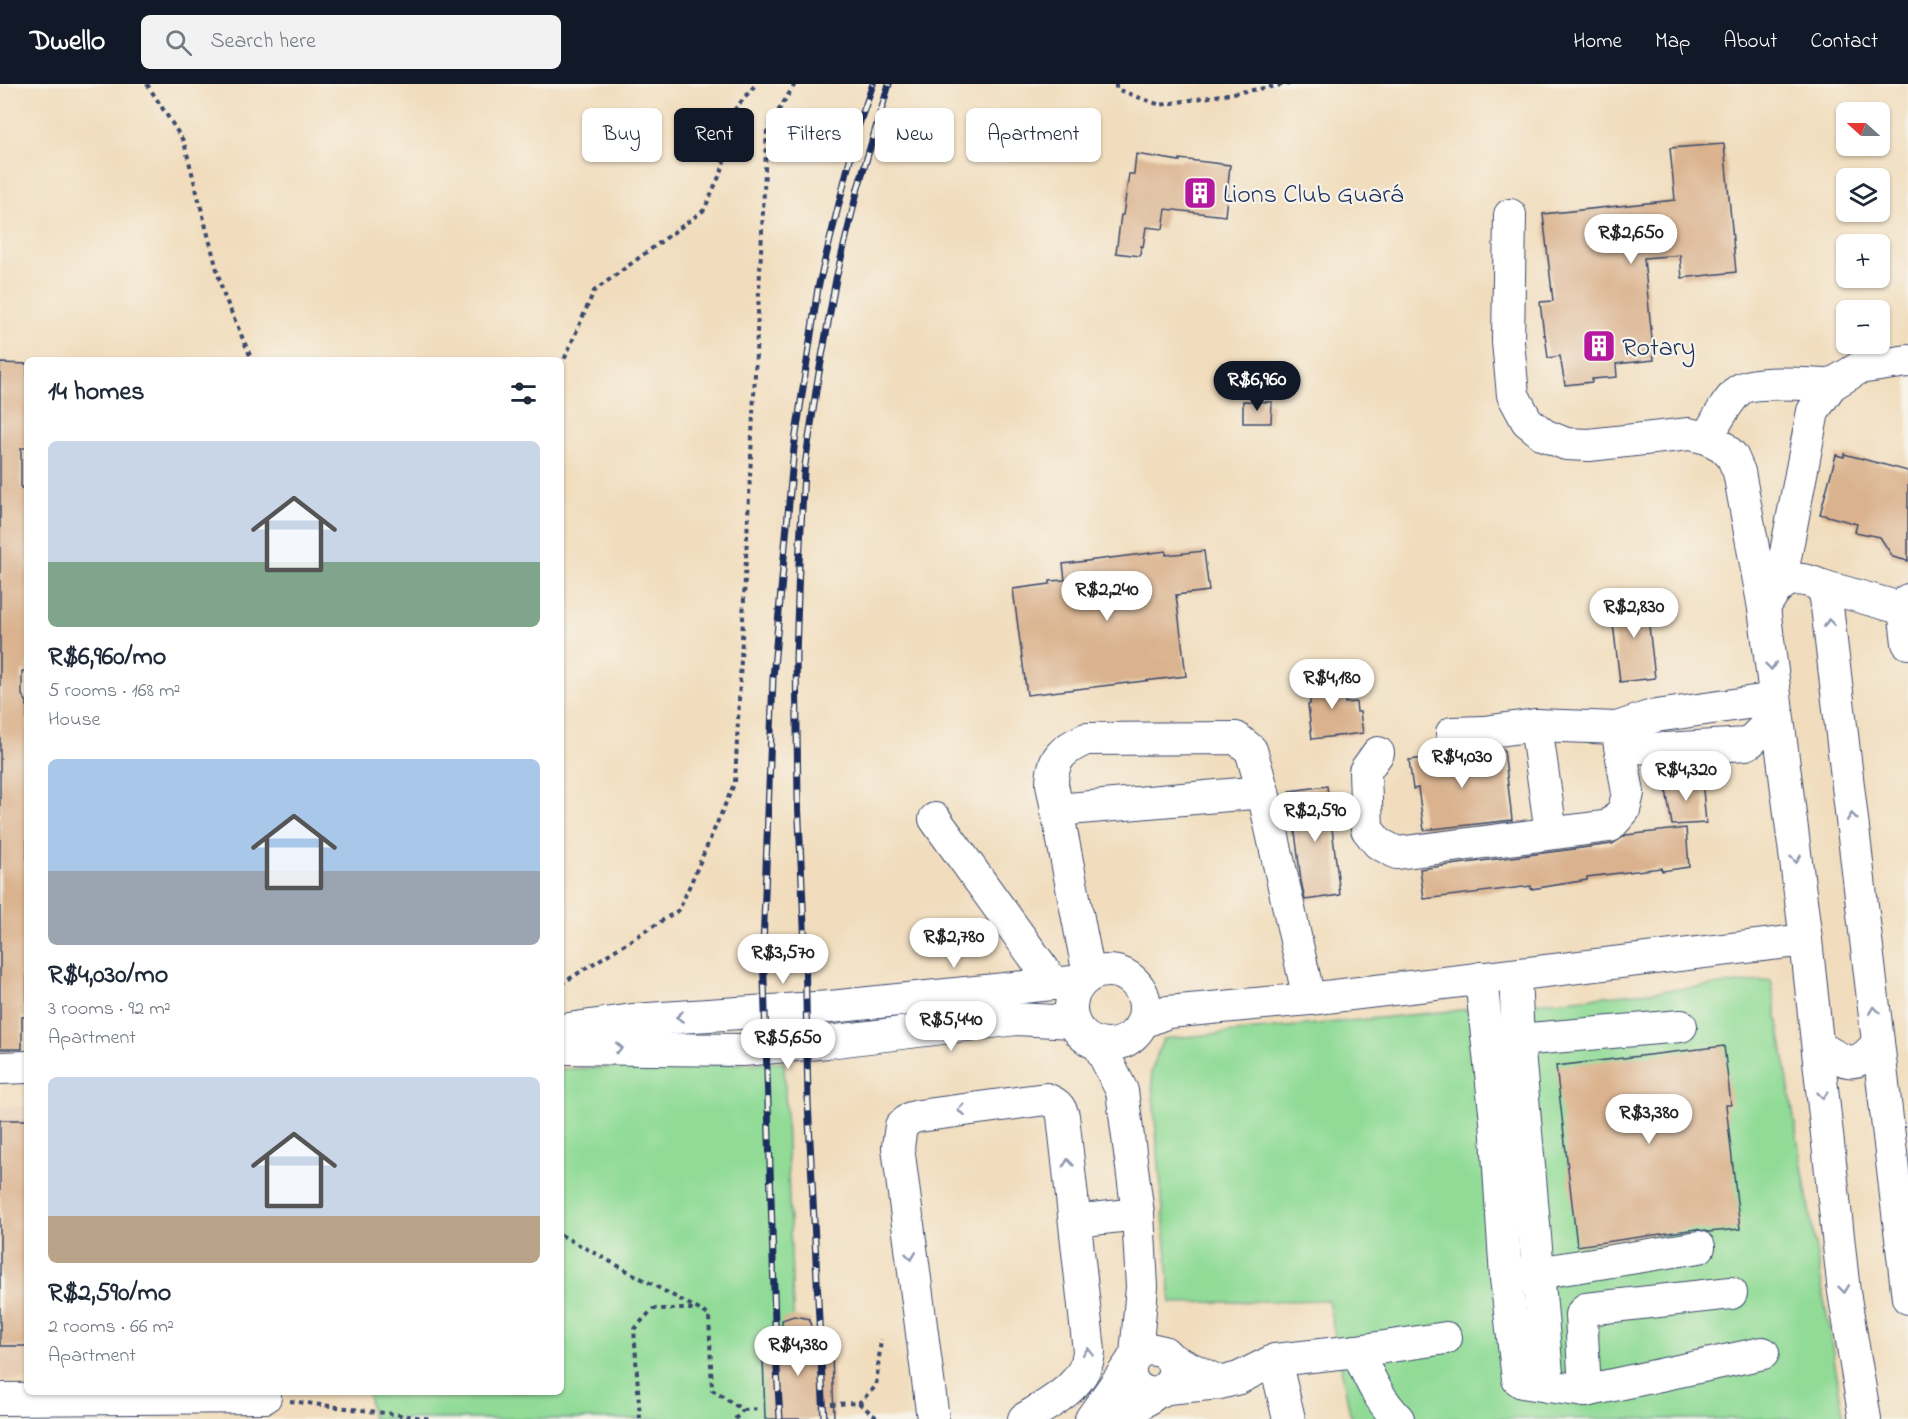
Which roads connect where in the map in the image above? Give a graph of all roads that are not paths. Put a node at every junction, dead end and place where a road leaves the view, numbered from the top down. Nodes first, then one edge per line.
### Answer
1 (1510, 215) dead end
2 (1908, 361) edge
3 (1831, 385) junction
4 (1707, 438) junction
5 (1822, 586) junction
6 (1772, 596) junction
7 (1906, 605) edge
8 (1908, 643) edge
9 (1776, 707) junction
10 (1536, 725) junction
11 (1452, 733) dead end
12 (1618, 737) junction
13 (1378, 753) dead end
14 (1263, 792) junction
15 (1057, 810) junction
16 (935, 819) dead end
17 (1551, 833) junction
18 (1806, 940) junction
19 (1515, 975) junction
20 (1131, 978) junction
21 (1481, 978) junction
22 (1075, 980) junction
23 (1309, 999) junction
24 (1216, 1008) junction
25 (1073, 1022) junction
26 (1681, 1026) dead end
27 (1139, 1029) junction
28 (564, 1030) edge
29 (1518, 1040) junction
30 (1878, 1043) junction
31 (1099, 1045) junction
32 (1818, 1047) junction
33 (564, 1048) edge
34 (24, 1067) edge
35 (0, 1068) edge
36 (1122, 1091) junction
37 (1511, 1120) junction
38 (1898, 1133) edge
39 (1138, 1214) junction
40 (1075, 1221) junction
41 (1903, 1222) edge
42 (1699, 1246) dead end
43 (1538, 1272) junction
44 (1506, 1278) junction
45 (1731, 1293) dead end
46 (1908, 1298) edge
47 (1446, 1338) dead end
48 (1357, 1351) junction
49 (1763, 1353) dead end
50 (1275, 1360) junction
51 (1145, 1384) edge
52 (1548, 1386) junction
53 (1585, 1391) junction
54 (265, 1397) road end
55 (0, 1399) edge
56 (933, 1419) edge
57 (1024, 1419) edge
58 (1091, 1419) edge
59 (1289, 1419) edge
60 (1398, 1419) edge
61 (1865, 1419) edge

1 - 4 street
2 - 3 street
3 - 4 street
3 - 6 street
4 - 6 street
5 - 6 street
5 - 7 street
30 -> 5 street
6 -> 9 street
7 - 8 street
9 - 12 street
9 -> 18 street
10 - 11 street
10 - 12 street
10 - 17 street
12 - 17 street
13 - 17 street
14 - 15 street
14 - 15 street
14 - 23 street
15 - 22 street
16 - 22 street
18 - 19 street
18 - 32 street
19 - 21 street
19 - 29 street
20 - 22 street
20 - 24 street
20 - 27 street
21 - 23 street
21 - 37 street
22 - 25 street
22 -> 28 street
23 - 24 street
24 - 27 street
25 - 31 street
33 -> 25 street
26 - 29 street
27 - 31 street
27 - 36 street
29 - 37 street
30 - 32 street
30 - 38 street
31 - 36 street
32 -> 61 street
34 - 35 street
36 - 39 street
37 - 43 street
37 - 44 street
38 - 41 street
39 - 40 street
39 - 51 street
40 -> 56 street
57 -> 40 street
41 - 46 street
42 - 43 street
43 - 44 street
43 - 52 street
44 - 52 street
45 - 53 street
47 - 48 street
48 - 50 street
48 - 60 street
49 - 53 street
50 - 51 street
50 - 59 street
51 - 58 street
52 - 53 street
54 - 55 street

